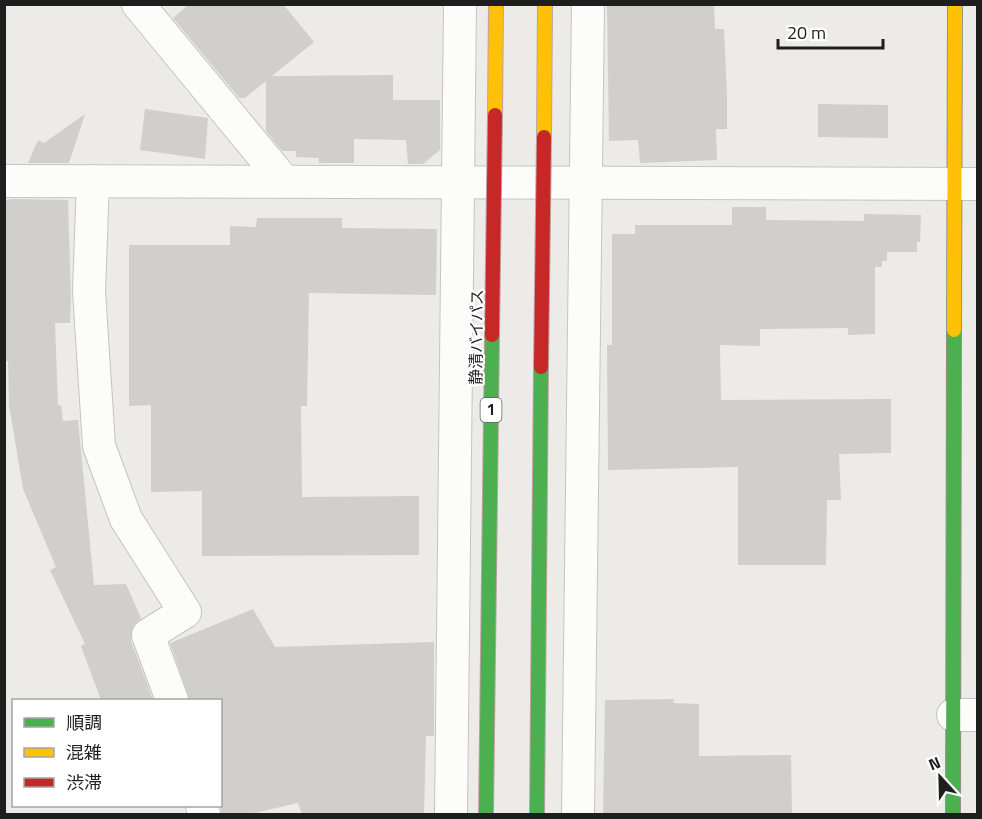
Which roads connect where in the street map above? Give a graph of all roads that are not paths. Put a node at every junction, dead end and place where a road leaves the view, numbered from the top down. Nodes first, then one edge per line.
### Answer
1 (138, 4) edge
2 (460, 4) edge
3 (496, 4) edge
4 (545, 4) edge
5 (588, 4) edge
6 (955, 4) edge
7 (283, 180) junction
8 (4, 181) edge
9 (93, 181) junction
10 (456, 181) junction
11 (587, 181) junction
12 (967, 184) edge
13 (172, 699) edge
14 (965, 715) edge
15 (451, 814) edge
16 (486, 814) edge
17 (537, 814) edge
18 (578, 814) edge
19 (953, 814) edge

1 - 7 street
2 - 10 street
3 - 16 main road, 静清バイパス / 1, bridge
4 - 17 main road, bridge
5 - 11 street
6 - 12 main road
7 - 9 street
7 - 10 street
8 - 9 street
9 - 13 street
10 - 11 street
10 - 15 street
11 - 12 street
11 - 18 street
12 - 14 main road
14 - 19 main road

